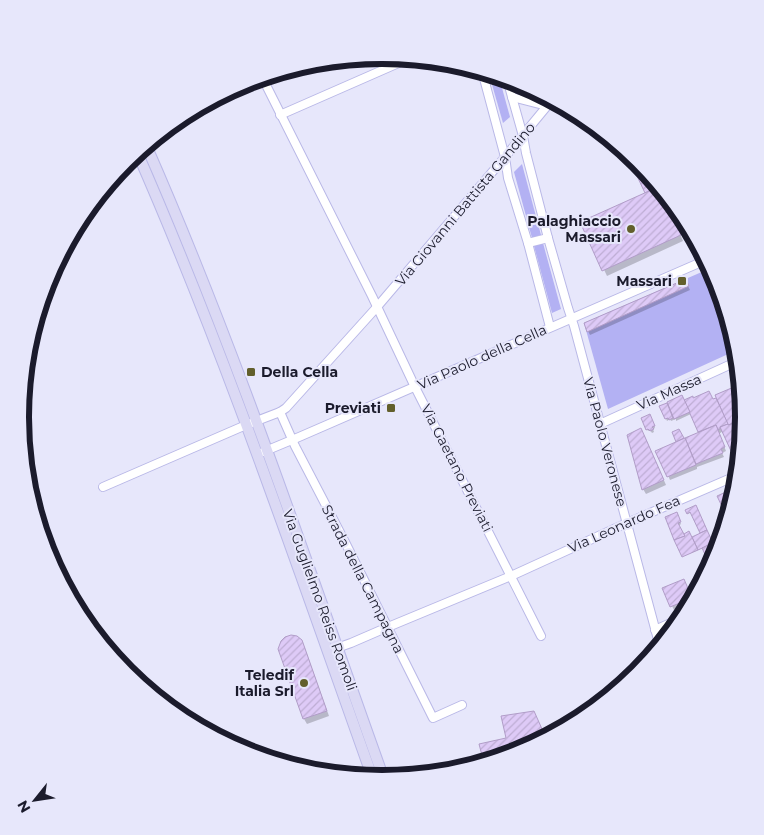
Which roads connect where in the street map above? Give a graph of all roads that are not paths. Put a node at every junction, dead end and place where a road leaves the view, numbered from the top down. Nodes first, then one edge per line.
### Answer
1 (387, 64) edge
2 (484, 79) edge
3 (265, 84) edge
4 (509, 88) edge
5 (512, 97) junction
6 (538, 101) edge
7 (548, 106) edge
8 (280, 114) junction
9 (523, 136) junction
10 (149, 152) edge
11 (505, 157) junction
12 (140, 160) edge
13 (548, 238) junction
14 (528, 243) junction
15 (700, 263) edge
16 (377, 307) junction
17 (572, 318) junction
18 (550, 327) junction
19 (731, 364) edge
20 (415, 387) junction
21 (280, 412) junction
22 (251, 423) junction
23 (600, 424) junction
24 (292, 440) junction
25 (262, 452) junction
26 (729, 479) edge
27 (103, 487) dead end
28 (627, 522) junction
29 (511, 576) junction
30 (669, 624) edge
31 (388, 627) junction
32 (655, 630) junction
33 (541, 636) dead end
34 (657, 638) edge
35 (332, 650) junction
36 (462, 705) dead end
37 (370, 770) edge
38 (381, 771) edge

1 - 8 street
2 - 11 street
3 - 8 street
4 - 5 street, Via Paolo Veronese
5 - 6 street
5 - 9 street, Via Paolo Veronese
7 - 9 street, Via Giovanni Battista Gandino
8 - 16 street
9 - 11 street, Via Giovanni Battista Gandino
9 - 13 street, Via Paolo Veronese
10 - 22 main road, Via Guglielmo Reiss Romoli
11 - 14 street
11 - 16 street, Via Giovanni Battista Gandino
12 - 22 main road, Via Guglielmo Reiss Romoli
13 - 14 street
13 - 17 street, Via Paolo Veronese
14 - 18 street
15 - 17 street, Via Paolo della Cella
16 - 20 street, Via Gaetano Previati
16 - 21 street, Via Giovanni Battista Gandino
17 - 18 street, Via Paolo della Cella
17 - 23 street, Via Paolo Veronese
18 - 20 street, Via Paolo della Cella
19 - 23 street, Via Massa
20 - 24 street, Via Paolo della Cella
20 - 29 street, Via Gaetano Previati
21 - 22 street, Via Giovanni Battista Gandino
21 - 24 street, Strada della Campagna
22 - 25 main road, Via Guglielmo Reiss Romoli
22 - 27 street
23 - 28 street, Via Paolo Veronese
24 - 25 street, Via Paolo della Cella
24 - 31 street, Strada della Campagna
25 - 35 main road, Via Guglielmo Reiss Romoli
26 - 28 street, Via Leonardo Fea
28 - 29 street, Via Leonardo Fea
28 - 32 street, Via Paolo Veronese
29 - 31 street, Via Leonardo Fea
29 - 33 street
30 - 32 street
31 - 35 street, Via Leonardo Fea
31 - 36 street, Strada della Campagna
32 - 34 street, Via Paolo Veronese
35 - 37 main road, Via Guglielmo Reiss Romoli
35 - 38 main road, Via Guglielmo Reiss Romoli

